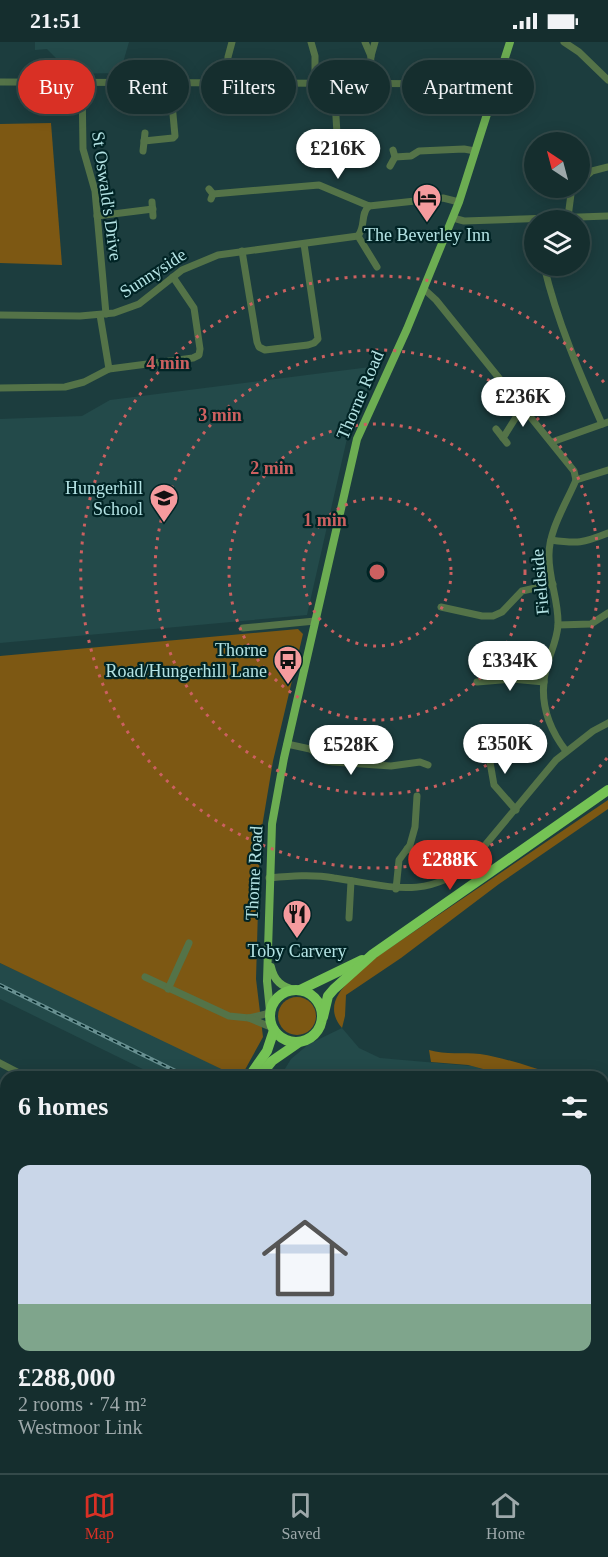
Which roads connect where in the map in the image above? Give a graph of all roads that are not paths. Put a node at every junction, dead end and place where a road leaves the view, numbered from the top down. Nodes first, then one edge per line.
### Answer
1 (232, 42) edge
2 (311, 42) edge
3 (365, 42) edge
4 (375, 42) edge
5 (510, 42) edge
6 (569, 43) edge
7 (371, 56) junction
8 (228, 60) edge
9 (315, 60) edge
10 (371, 60) edge
11 (504, 60) edge
12 (608, 80) edge
13 (0, 82) edge
14 (18, 82) edge
15 (82, 114) edge
16 (173, 114) edge
17 (336, 114) edge
18 (487, 114) edge
19 (337, 134) dead end
20 (143, 151) dead end
21 (475, 151) junction
22 (390, 166) dead end
23 (608, 167) edge
24 (590, 173) edge
25 (211, 194) dead end
26 (459, 202) junction
27 (369, 206) junction
28 (153, 209) dead end
29 (97, 216) junction
30 (608, 216) edge
31 (590, 217) edge
32 (453, 218) junction
33 (524, 221) edge
34 (358, 236) junction
35 (304, 244) junction
36 (242, 251) junction
37 (377, 267) dead end
38 (546, 276) edge
39 (173, 277) junction
40 (424, 289) junction
41 (103, 314) junction
42 (0, 315) edge
43 (109, 369) junction
44 (0, 388) edge
45 (523, 406) junction
46 (605, 423) edge
47 (496, 429) dead end
48 (552, 442) junction
49 (608, 470) edge
50 (576, 480) junction
51 (608, 533) edge
52 (551, 540) junction
53 (553, 584) junction
54 (439, 607) dead end
55 (608, 613) edge
56 (315, 621) junction
57 (558, 625) junction
58 (243, 628) dead end
59 (477, 682) dead end
60 (544, 682) junction
61 (608, 723) edge
62 (287, 744) junction
63 (487, 745) dead end
64 (566, 751) junction
65 (428, 765) dead end
66 (608, 790) edge
67 (417, 796) dead end
68 (516, 810) junction
69 (441, 844) dead end
70 (407, 849) junction
71 (440, 855) junction
72 (450, 855) dead end
73 (269, 878) junction
74 (351, 881) junction
75 (396, 889) junction
76 (349, 918) dead end
77 (189, 943) dead end
78 (268, 952) junction
79 (373, 954) junction
80 (145, 977) dead end
81 (168, 989) junction
82 (298, 990) junction
83 (270, 1012) junction
84 (323, 1017) junction
85 (249, 1018) junction
86 (273, 1029) junction
87 (298, 1043) junction
88 (0, 1063) edge
89 (15, 1071) edge
90 (253, 1071) edge
91 (264, 1071) edge

1 - 8 street
2 - 9 street
3 - 7 street
4 - 7 street
5 - 11 main road, Thorne Road
6 - 12 street
7 - 10 street
13 - 14 street
15 - 29 street, St Oswald's Drive
16 - 20 street
17 - 19 street
18 - 21 main road, Thorne Road
21 - 22 street
21 - 26 main road, Thorne Road
23 - 24 street
25 - 27 street
26 - 27 street
26 - 32 main road, Thorne Road
27 - 34 street
28 - 29 street
29 - 41 street, St Oswald's Drive
30 - 31 street
32 - 33 street
32 - 40 main road, Thorne Road
34 - 35 street, Sunnyside
34 - 37 street
35 - 36 street, Sunnyside
35 - 36 street
36 - 39 street, Sunnyside
38 - 46 street
39 - 41 street, Sunnyside
39 - 43 street
40 - 45 street
40 - 56 main road, Thorne Road
41 - 42 street, Sunnyside
41 - 43 street, St Oswald's Drive
43 - 44 street
45 - 47 street
45 - 48 street
46 - 48 street
48 - 50 street
49 - 50 street
50 - 52 street, Fieldside
51 - 52 street
52 - 53 street, Fieldside
53 - 54 street
53 - 57 street, Fieldside
55 - 57 street
56 - 58 street
56 - 62 main road, Thorne Road
57 - 60 street, Fieldside
59 - 60 street
60 - 64 street, Fieldside
61 - 64 street
62 - 65 street
62 - 73 main road, Thorne Road
63 - 68 street
64 - 68 street
66 - 79 highway
67 - 70 street
68 - 75 street
69 - 71 street
70 - 71 street
70 - 75 street
71 - 72 street
73 - 74 street
73 - 78 main road, Thorne Road
74 - 75 street
74 - 76 street
77 - 81 street
78 - 82 main road
78 - 83 main road, Thorne Road
79 - 82 highway
79 - 84 highway
80 - 81 street
81 - 85 street
82 - 83 highway
82 - 84 highway
83 - 85 street
83 - 86 highway
84 - 87 highway
85 - 86 street
86 - 87 highway
86 - 90 highway
87 - 91 highway
88 - 89 street

